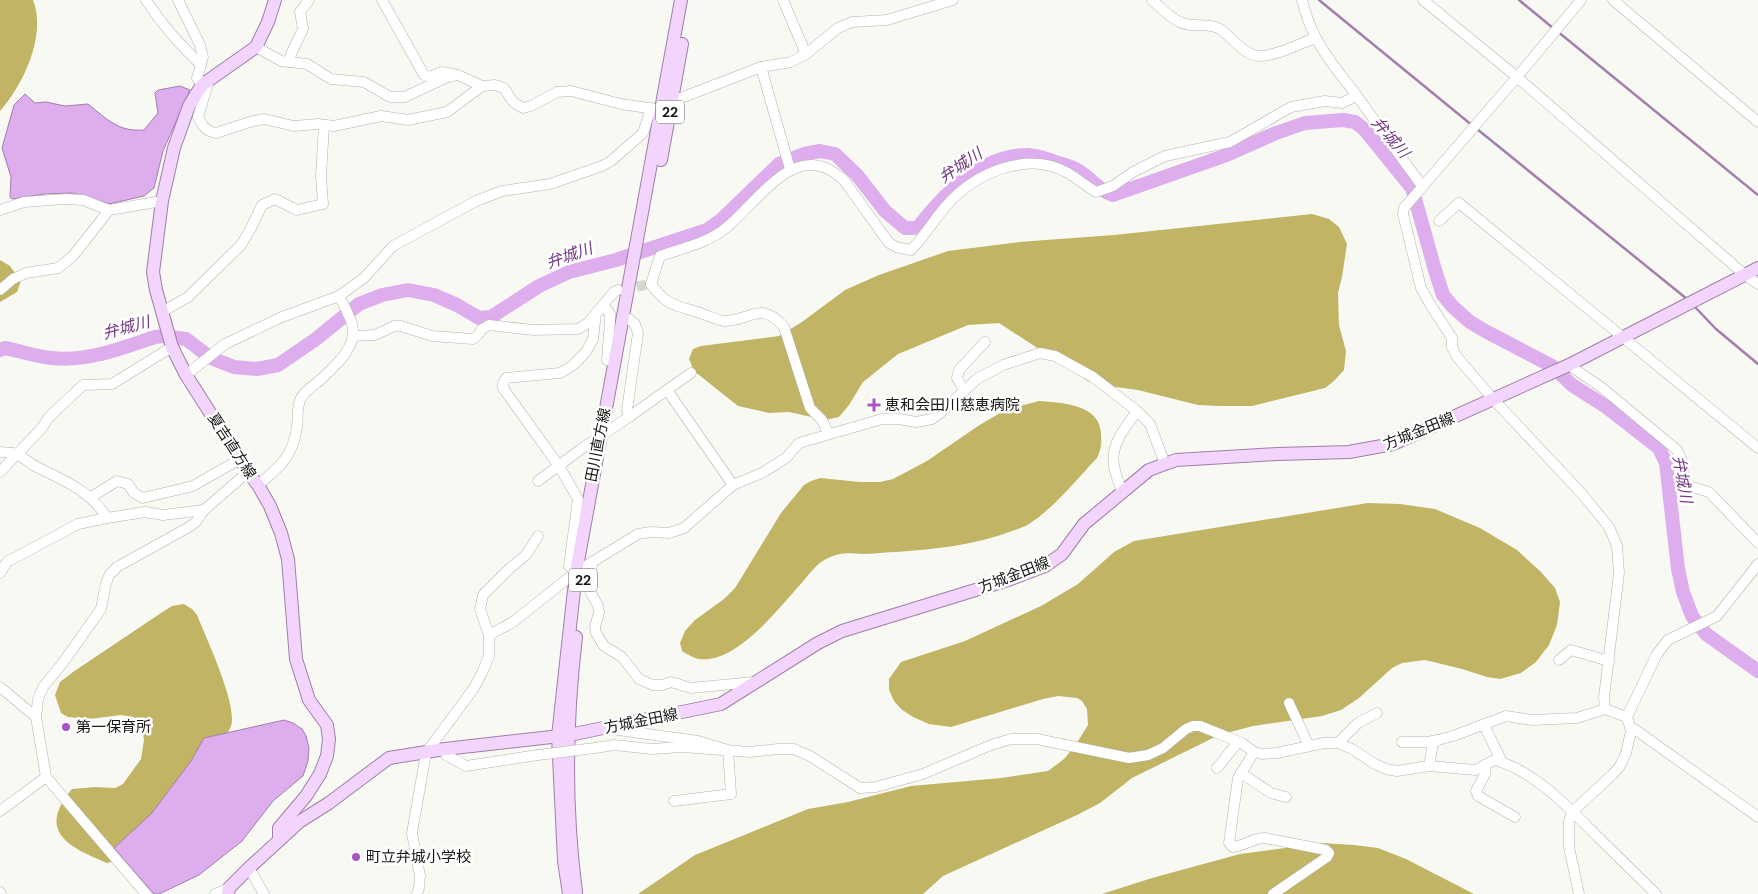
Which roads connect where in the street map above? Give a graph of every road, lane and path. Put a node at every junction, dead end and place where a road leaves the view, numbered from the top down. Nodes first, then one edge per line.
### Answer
1 (146, 0) edge
2 (178, 0) edge
3 (275, 0) edge
4 (309, 0) edge
5 (382, 0) edge
6 (681, 0) edge
7 (690, 0) edge
8 (783, 0) edge
9 (953, 0) edge
10 (1152, 0) edge
11 (1302, 0) edge
12 (1424, 0) edge
13 (1581, 0) edge
14 (1612, 0) edge
15 (1315, 38) junction
16 (256, 47) junction
17 (806, 54) junction
18 (289, 62) junction
19 (201, 65) junction
20 (761, 67) junction
21 (458, 75) junction
22 (1518, 77) junction
23 (205, 83) junction
24 (482, 86) junction
25 (1356, 96) junction
26 (673, 101) junction
27 (656, 109) junction
28 (1758, 122) edge
29 (324, 125) junction
30 (790, 168) junction
31 (1422, 186) junction
32 (162, 201) junction
33 (0, 210) edge
34 (109, 210) junction
35 (1439, 221) dead end
36 (645, 222) junction
37 (1758, 268) edge
38 (634, 270) junction
39 (1745, 275) junction
40 (1758, 284) edge
41 (0, 290) edge
42 (618, 290) tunnel mouth
43 (341, 300) junction
44 (600, 309) junction
45 (163, 318) junction
46 (629, 319) junction
47 (353, 336) junction
48 (1622, 336) junction
49 (986, 342) dead end
50 (172, 347) junction
51 (614, 362) junction
52 (1569, 365) junction
53 (691, 373) dead end
54 (186, 375) junction
55 (667, 390) junction
56 (964, 391) junction
57 (1494, 400) junction
58 (1137, 411) junction
59 (628, 418) junction
60 (828, 433) junction
61 (1758, 448) edge
62 (0, 452) edge
63 (16, 454) junction
64 (240, 459) junction
65 (1165, 464) junction
66 (559, 466) junction
67 (0, 472) edge
68 (248, 472) junction
69 (538, 481) dead end
70 (258, 485) junction
71 (733, 485) junction
72 (1122, 492) junction
73 (91, 498) junction
74 (204, 510) junction
75 (107, 518) junction
76 (538, 536) dead end
77 (1758, 543) edge
78 (1758, 564) edge
79 (584, 567) junction
80 (0, 573) edge
81 (489, 636) junction
82 (1559, 660) dead end
83 (1609, 661) junction
84 (757, 681) junction
85 (0, 687) edge
86 (1289, 703) dead end
87 (1605, 709) junction
88 (1377, 713) dead end
89 (36, 717) junction
90 (1628, 722) junction
91 (1484, 725) junction
92 (614, 726) junction
93 (564, 735) junction
94 (1438, 740) junction
95 (1238, 742) junction
96 (1402, 742) dead end
97 (1338, 743) junction
98 (1309, 746) junction
99 (443, 750) junction
100 (728, 750) junction
101 (1254, 752) junction
102 (426, 753) junction
103 (1502, 762) junction
104 (1484, 765) junction
105 (1429, 766) junction
106 (1217, 768) dead end
107 (1241, 773) junction
108 (46, 776) junction
109 (1286, 797) dead end
110 (674, 801) dead end
111 (0, 811) edge
112 (1572, 812) junction
113 (1515, 817) dead end
114 (1758, 817) edge
115 (279, 840) junction
116 (248, 868) junction
117 (229, 891) edge
118 (146, 894) edge
119 (215, 894) edge
120 (264, 894) edge
121 (417, 894) edge
122 (569, 894) edge
123 (577, 894) edge
124 (1273, 894) edge
125 (1579, 894) edge
126 (1656, 894) edge

1 - 19 street
2 - 19 street
3 - 16 main road, 夏吉直方線
4 - 18 street
5 - 21 street
6 - 27 main road, 田川直方線 / 22
7 - 26 main road, 田川直方線 / 22
8 - 17 street
9 - 17 street
10 - 15 street
11 - 15 street
12 - 22 street
13 - 22 street
14 - 28 street
15 - 25 street
16 - 18 street
16 - 23 main road, 夏吉直方線
17 - 20 street
18 - 21 street
19 - 23 street
20 - 26 street
20 - 30 street
21 - 24 street
22 - 31 street
22 - 39 street
23 - 29 street
23 - 32 main road, 夏吉直方線
24 - 27 street
24 - 29 street
25 - 30 street
25 - 31 street
26 - 27 street
26 - 36 main road, 田川直方線 / 22
27 - 36 main road, 田川直方線 / 22
27 - 43 street
29 - 45 street
30 - 60 street
31 - 57 street
32 - 34 street
32 - 45 main road, 夏吉直方線
33 - 34 street
34 - 41 street
35 - 48 street
36 - 38 main road, 田川直方線 / 22
37 - 39 main road, 方城金田線
38 - 46 main road, 田川直方線 / 22
38 - 51 main road, 田川直方線 / 22
39 - 40 street
39 - 48 main road, 方城金田線
42 - 44 street
43 - 47 street
43 - 54 street
44 - 47 street
44 - 51 street
44 - 66 street
45 - 50 main road, 夏吉直方線
46 - 59 street
46 - 79 main road, 田川直方線 / 22
47 - 70 street
48 - 52 main road, 方城金田線
48 - 61 street
49 - 56 street
50 - 54 main road, 夏吉直方線
50 - 63 street
51 - 79 main road, 田川直方線 / 22
52 - 57 main road, 方城金田線
52 - 77 street
53 - 55 street
54 - 64 main road, 夏吉直方線
55 - 59 street
55 - 71 street
56 - 58 street
56 - 60 street
57 - 65 main road, 方城金田線
57 - 83 street
58 - 65 street
58 - 72 street
59 - 66 street, bridge
60 - 71 street
62 - 63 street
63 - 67 street
63 - 73 street
64 - 68 main road, 夏吉直方線
64 - 73 street
65 - 72 main road, 方城金田線
66 - 69 street
66 - 79 street
68 - 70 main road, 夏吉直方線
68 - 74 street
70 - 115 main road, 夏吉直方線
71 - 79 street
72 - 84 main road, 方城金田線
73 - 75 street
74 - 75 street
74 - 89 street
75 - 80 street
76 - 81 street
78 - 90 street
79 - 81 street
79 - 84 street
79 - 93 main road, 田川直方線 / 22
81 - 102 street
82 - 83 street
83 - 87 street
84 - 92 main road, 方城金田線
85 - 89 street
86 - 98 street
87 - 90 street
87 - 91 street
88 - 97 street
89 - 108 street
90 - 112 street
90 - 114 street
91 - 94 street
91 - 103 street
92 - 93 main road, 方城金田線
92 - 100 street
93 - 99 main road, 方城金田線
93 - 122 main road, 田川直方線 / 22
93 - 123 main road, 田川直方線 / 22
94 - 96 street
94 - 105 street
95 - 100 street
95 - 101 street
95 - 106 street
97 - 98 street
97 - 105 street
98 - 101 street
99 - 100 street, bridge
99 - 102 main road, 方城金田線
100 - 110 street
101 - 107 street
102 - 115 main road, 方城金田線
102 - 121 street
103 - 104 street
103 - 112 street
104 - 105 street
104 - 113 street
107 - 109 street
107 - 124 street
108 - 111 street
108 - 118 street
112 - 125 street
112 - 126 street
115 - 116 main road, 夏吉直方線
116 - 117 main road, 夏吉直方線
116 - 120 street
117 - 119 street

